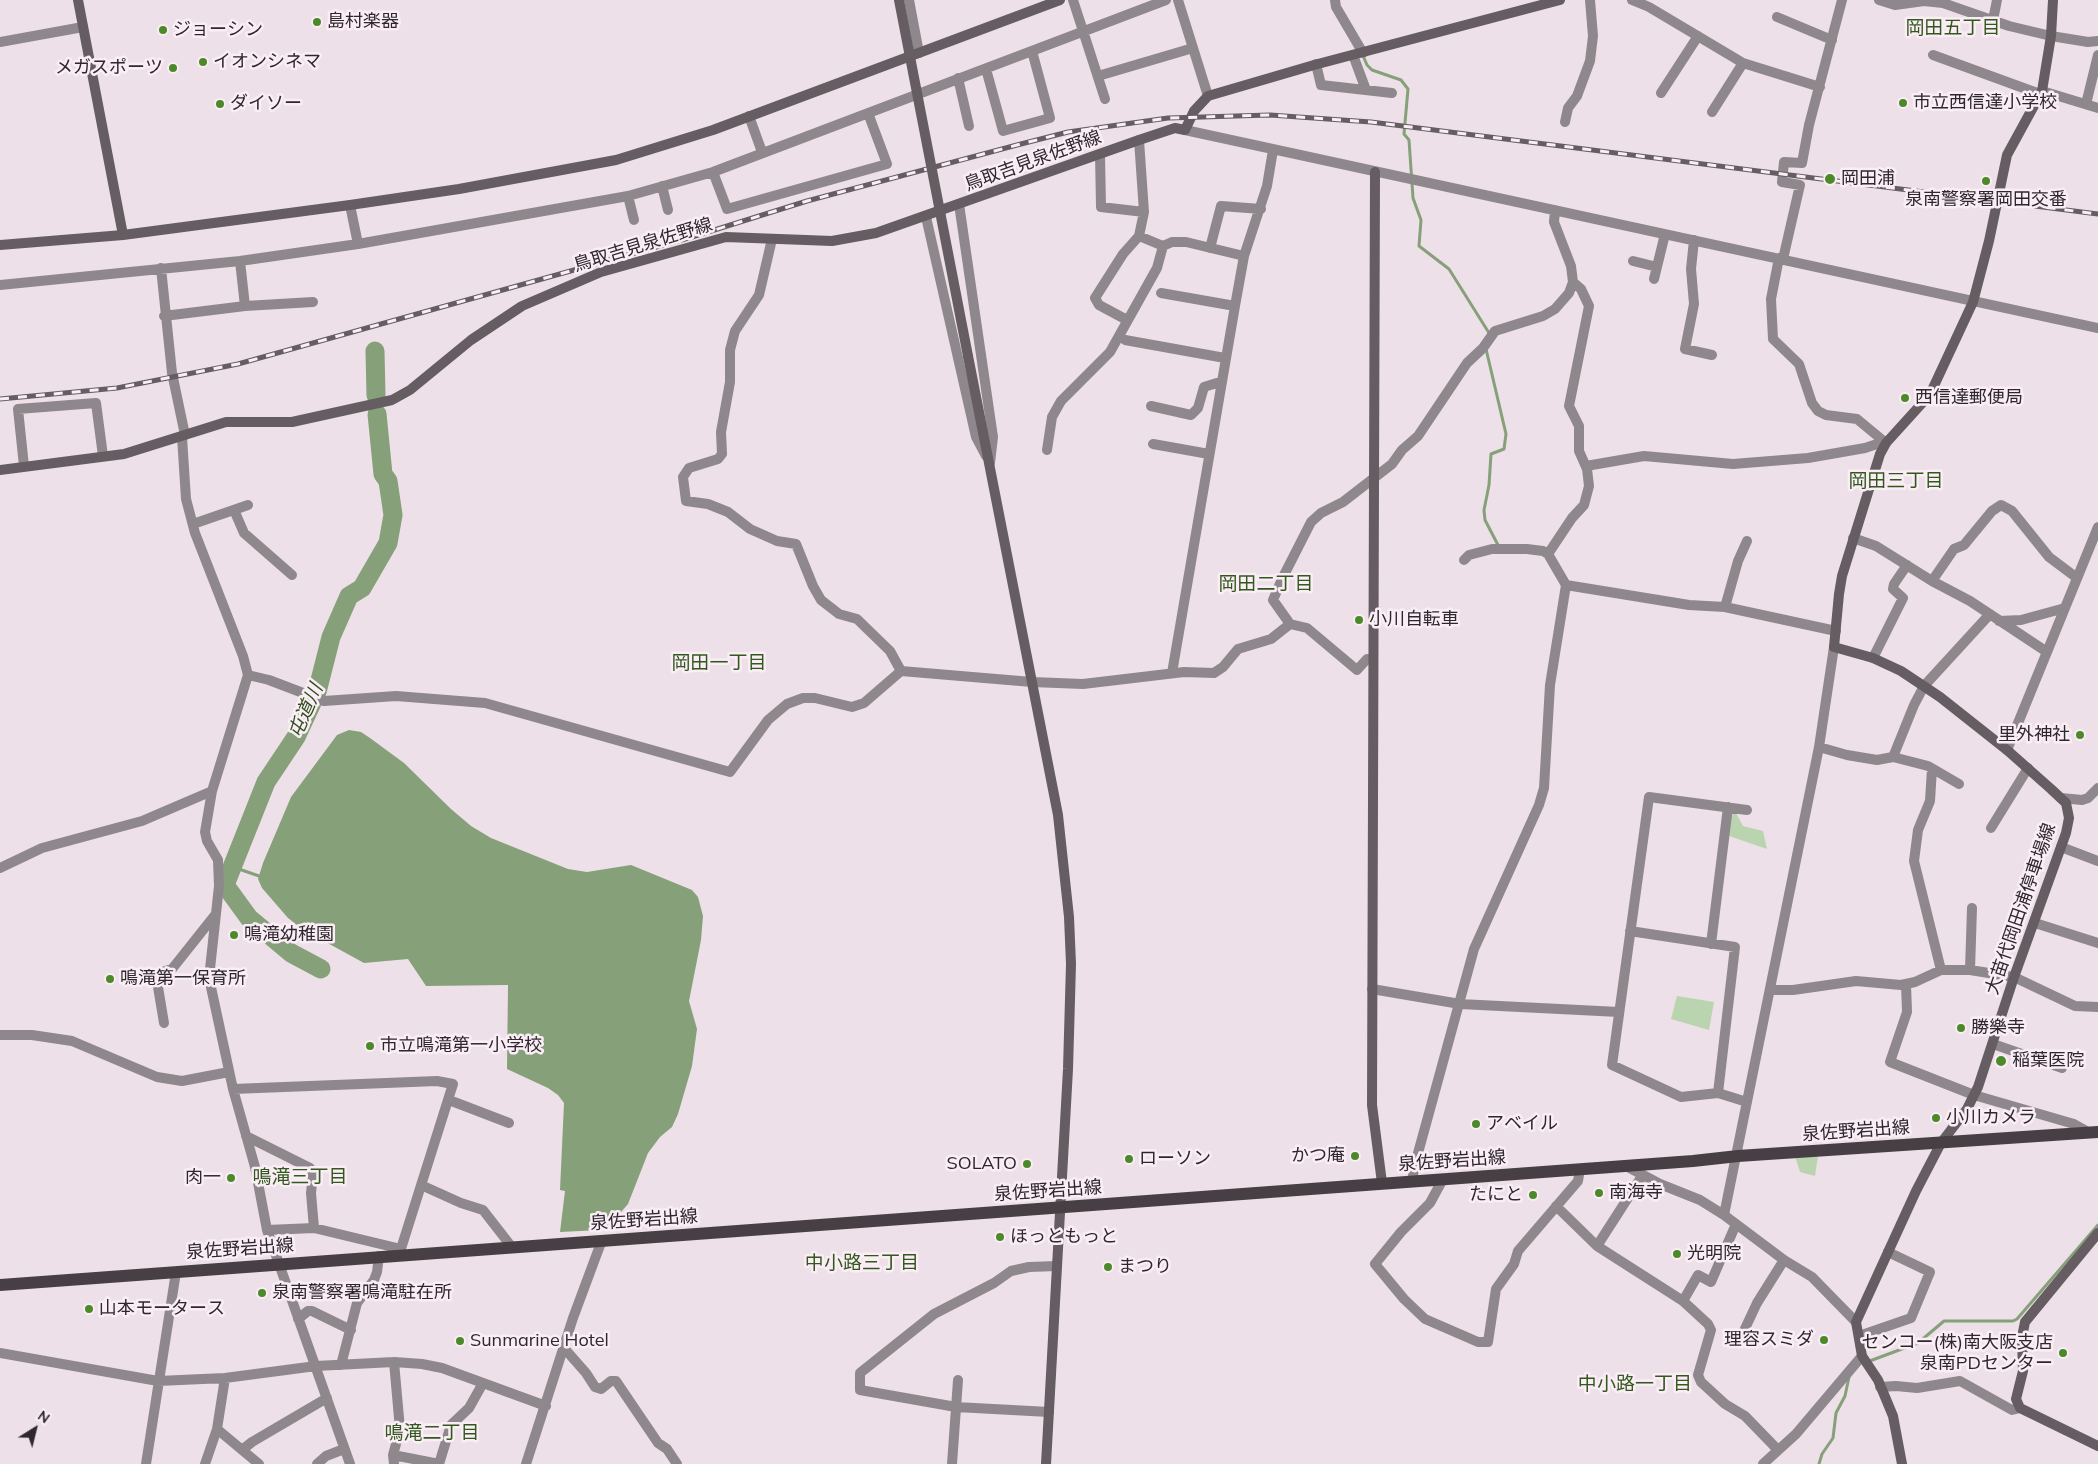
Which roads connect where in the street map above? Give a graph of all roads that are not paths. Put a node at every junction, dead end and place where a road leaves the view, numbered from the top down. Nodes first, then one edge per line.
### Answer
1 (78, 0) edge
2 (899, 0) edge
3 (909, 0) edge
4 (1060, 0) edge
5 (1073, 0) edge
6 (1166, 0) edge
7 (1178, 0) edge
8 (1335, 0) edge
9 (1560, 0) edge
10 (1590, 0) edge
11 (1632, 0) edge
12 (1842, 0) edge
13 (1880, 0) edge
14 (1996, 0) edge
15 (2053, 0) edge
16 (1940, 1) edge
17 (1777, 17) dead end
18 (1993, 20) junction
19 (83, 27) junction
20 (1083, 31) junction
21 (1698, 36) junction
22 (2051, 36) junction
23 (1832, 40) junction
24 (2098, 40) edge
25 (0, 42) edge
26 (1193, 48) junction
27 (1032, 51) junction
28 (919, 53) junction
29 (1358, 54) junction
30 (1933, 55) dead end
31 (2098, 55) edge
32 (1742, 63) junction
33 (1316, 64) junction
34 (986, 69) junction
35 (1098, 76) junction
36 (958, 78) junction
37 (1820, 87) junction
38 (1366, 90) junction
39 (2041, 92) junction
40 (1392, 93) dead end
41 (1661, 93) dead end
42 (1208, 96) junction
43 (1105, 99) dead end
44 (2086, 104) junction
45 (2098, 108) edge
46 (1712, 112) dead end
47 (868, 113) junction
48 (749, 116) junction
49 (1565, 122) dead end
50 (970, 126) dead end
51 (1185, 130) junction
52 (1140, 140) junction
53 (1273, 150) junction
54 (762, 152) junction
55 (1100, 154) junction
56 (713, 172) junction
57 (1375, 172) junction
58 (662, 186) junction
59 (628, 196) junction
60 (959, 204) junction
61 (350, 205) junction
62 (1261, 209) junction
63 (668, 210) dead end
64 (1555, 210) junction
65 (1144, 212) junction
66 (926, 217) junction
67 (634, 220) dead end
68 (1665, 234) junction
69 (123, 235) junction
70 (1139, 236) junction
71 (772, 240) junction
72 (1694, 240) junction
73 (358, 244) junction
74 (0, 245) edge
75 (1163, 246) junction
76 (1210, 248) junction
77 (1244, 256) junction
78 (1781, 259) junction
79 (240, 261) junction
80 (1633, 261) dead end
81 (1657, 267) junction
82 (160, 268) junction
83 (1654, 279) dead end
84 (1573, 282) junction
85 (0, 285) edge
86 (1161, 293) dead end
87 (313, 302) dead end
88 (1974, 302) junction
89 (245, 306) junction
90 (1234, 306) junction
91 (164, 316) junction
92 (1127, 320) junction
93 (2098, 328) edge
94 (1125, 340) dead end
95 (1712, 355) dead end
96 (1225, 358) junction
97 (1220, 382) junction
98 (1151, 406) dead end
99 (183, 436) junction
100 (1885, 442) junction
101 (1153, 444) dead end
102 (1047, 450) dead end
103 (1209, 454) junction
104 (103, 456) junction
105 (990, 464) junction
106 (24, 466) junction
107 (1586, 466) junction
108 (0, 470) edge
109 (1373, 477) junction
110 (248, 505) dead end
111 (234, 510) junction
112 (193, 524) junction
113 (2098, 527) edge
114 (1853, 538) junction
115 (1747, 541) dead end
116 (1548, 554) junction
117 (1464, 560) dead end
118 (1907, 565) junction
119 (292, 575) dead end
120 (2077, 578) junction
121 (1932, 581) junction
122 (1566, 585) junction
123 (1725, 607) junction
124 (2065, 608) junction
125 (1990, 614) junction
126 (1999, 621) junction
127 (1290, 624) junction
128 (1836, 631) junction
129 (1834, 647) junction
130 (2047, 652) junction
131 (1873, 658) junction
132 (1373, 659) junction
133 (901, 671) junction
134 (1172, 673) junction
135 (248, 675) junction
136 (1032, 682) junction
137 (1924, 686) junction
138 (1819, 747) junction
139 (2007, 750) junction
140 (1892, 757) junction
141 (2028, 768) junction
142 (1932, 769) junction
143 (1959, 784) dead end
144 (2098, 788) edge
145 (212, 791) junction
146 (2061, 798) junction
147 (1728, 807) junction
148 (1747, 810) dead end
149 (1991, 828) dead end
150 (2061, 847) junction
151 (2098, 861) edge
152 (0, 868) edge
153 (1972, 908) dead end
154 (216, 914) junction
155 (2035, 922) junction
156 (1630, 931) junction
157 (2098, 943) edge
158 (1711, 944) junction
159 (1941, 970) junction
160 (1970, 970) junction
161 (2014, 977) junction
162 (1906, 984) junction
163 (1372, 989) junction
164 (1770, 990) junction
165 (1460, 1004) junction
166 (2095, 1008) edge
167 (1619, 1012) junction
168 (164, 1023) dead end
169 (0, 1034) edge
170 (1993, 1044) junction
171 (2062, 1068) dead end
172 (229, 1072) junction
173 (233, 1089) junction
174 (1718, 1093) junction
175 (1974, 1095) junction
176 (449, 1100) junction
177 (1747, 1102) junction
178 (509, 1123) dead end
179 (2094, 1133) edge
180 (246, 1136) junction
181 (1942, 1143) junction
182 (1738, 1156) junction
183 (1626, 1166) junction
184 (1580, 1169) junction
185 (1642, 1176) junction
186 (1443, 1179) junction
187 (1412, 1181) junction
188 (1382, 1183) junction
189 (421, 1185) junction
190 (1556, 1206) junction
191 (1060, 1208) junction
192 (1724, 1215) junction
193 (1736, 1224) junction
194 (314, 1228) junction
195 (267, 1230) junction
196 (2098, 1233) edge
197 (602, 1240) junction
198 (511, 1246) junction
199 (1597, 1246) junction
200 (400, 1252) junction
201 (1888, 1252) junction
202 (379, 1256) junction
203 (1784, 1260) junction
204 (278, 1264) junction
205 (1057, 1266) junction
206 (176, 1272) junction
207 (0, 1285) edge
208 (1683, 1301) junction
209 (298, 1319) junction
210 (1856, 1322) junction
211 (351, 1330) junction
212 (1742, 1335) dead end
213 (1859, 1336) junction
214 (564, 1348) junction
215 (0, 1353) edge
216 (1862, 1356) junction
217 (394, 1362) junction
218 (341, 1365) junction
219 (316, 1366) junction
220 (225, 1378) junction
221 (958, 1380) dead end
222 (158, 1381) junction
223 (483, 1383) junction
224 (1880, 1387) junction
225 (327, 1398) junction
226 (546, 1406) junction
227 (956, 1407) junction
228 (2020, 1408) junction
229 (1049, 1412) junction
230 (217, 1429) junction
231 (2098, 1446) edge
232 (344, 1448) junction
233 (242, 1450) junction
234 (1777, 1450) junction
235 (394, 1459) edge
236 (257, 1463) edge
237 (146, 1464) edge
238 (205, 1464) edge
239 (317, 1464) edge
240 (350, 1464) edge
241 (526, 1464) edge
242 (677, 1464) edge
243 (952, 1464) edge
244 (1046, 1464) edge
245 (1763, 1464) edge
246 (1902, 1464) edge

1 - 19 street
2 - 105 street, bridge
3 - 28 street
4 - 28 street
5 - 20 street
6 - 20 street
7 - 26 street
8 - 29 street
9 - 29 street
10 - 49 street
11 - 21 street
12 - 23 street
13 - 16 street
14 - 18 street
15 - 22 street
16 - 18 street
17 - 23 street
18 - 22 street
19 - 25 street
19 - 69 street
20 - 27 street
20 - 35 street
21 - 32 street
21 - 41 street
22 - 24 street
22 - 39 street
23 - 37 street
26 - 35 street
26 - 42 street
27 - 34 street
27 - 34 street
28 - 48 street
29 - 33 street
29 - 38 street
30 - 39 street
31 - 44 street
32 - 37 street
32 - 46 street
33 - 38 street
33 - 42 street
34 - 36 street
35 - 43 street
36 - 47 street
36 - 50 street
37 - 78 street
38 - 40 street
39 - 44 street
39 - 88 street
42 - 51 street
44 - 45 street
47 - 54 street
47 - 56 street
48 - 54 street
48 - 61 street
51 - 52 street, 鳥取吉見泉佐野線
51 - 53 street
52 - 55 street, 鳥取吉見泉佐野線
52 - 65 street
53 - 57 street
53 - 62 street
54 - 56 street
55 - 60 street, 鳥取吉見泉佐野線
55 - 65 street
56 - 58 street
57 - 64 street
57 - 109 street
58 - 59 street
58 - 63 street
59 - 67 street
59 - 73 street
60 - 66 street, 鳥取吉見泉佐野線
60 - 105 street
61 - 69 street
61 - 73 street
62 - 76 street
62 - 77 street
64 - 68 street
64 - 84 street
65 - 70 street
66 - 71 street, 鳥取吉見泉佐野線
66 - 105 street
68 - 72 street
68 - 81 street
69 - 74 street
70 - 75 street
70 - 92 street
71 - 99 street, 鳥取吉見泉佐野線
71 - 133 street
72 - 78 street
72 - 95 street
73 - 79 street
75 - 76 street
75 - 92 street
76 - 77 street
77 - 90 street
78 - 88 street
78 - 100 street
79 - 82 street
79 - 89 street
80 - 81 street
81 - 83 street
82 - 85 street
82 - 91 street
84 - 107 street
84 - 109 street
86 - 90 street
87 - 89 street
88 - 93 street
88 - 100 street
89 - 91 street
90 - 96 street
91 - 99 street
92 - 102 street
94 - 96 street
96 - 97 street
97 - 98 street
97 - 103 street
99 - 104 street, 鳥取吉見泉佐野線
99 - 112 street
100 - 107 street
100 - 114 street
101 - 103 street
103 - 134 street
104 - 106 street, 鳥取吉見泉佐野線
104 - 106 street
105 - 136 street
106 - 108 street, 鳥取吉見泉佐野線
107 - 116 street
109 - 127 street
109 - 132 street
110 - 111 street
111 - 112 street
111 - 119 street
112 - 135 street
113 - 120 street
114 - 118 street
114 - 128 street
115 - 123 street
116 - 117 street
116 - 122 street
118 - 121 street
118 - 131 street
120 - 121 street
120 - 124 street
121 - 125 street
122 - 123 street
122 - 165 street
123 - 128 street
124 - 126 street
124 - 130 street
125 - 126 street
125 - 137 street
126 - 130 street
127 - 132 street
127 - 134 street
128 - 129 street
129 - 131 street, 大苗代岡田浦停車場線
129 - 138 street
130 - 139 street
131 - 137 street, 大苗代岡田浦停車場線
132 - 163 street
133 - 135 street
133 - 136 street
134 - 136 street
135 - 145 street
136 - 191 street
137 - 139 street, 大苗代岡田浦停車場線
137 - 140 street
138 - 140 street
138 - 164 street
139 - 141 street, 大苗代岡田浦停車場線
140 - 142 street
141 - 146 street, 大苗代岡田浦停車場線
141 - 149 street
142 - 143 street
142 - 159 street
144 - 146 street
145 - 152 street
145 - 154 street
146 - 150 street, 大苗代岡田浦停車場線
147 - 148 street
147 - 156 street
147 - 158 street
150 - 151 street
150 - 155 street, 大苗代岡田浦停車場線
153 - 160 street
154 - 168 street
154 - 172 street
155 - 157 street
155 - 161 street, 大苗代岡田浦停車場線
156 - 158 street
156 - 167 street
158 - 174 street
159 - 160 street
159 - 162 street
160 - 161 street
161 - 166 street
161 - 170 street, 大苗代岡田浦停車場線
162 - 164 street
162 - 175 street
163 - 165 street
163 - 188 street
164 - 177 street
165 - 167 street
165 - 187 street
167 - 174 street
169 - 172 street
170 - 171 street
170 - 175 street, 大苗代岡田浦停車場線
172 - 173 street
173 - 176 street
173 - 180 street
174 - 177 street
175 - 179 street
175 - 181 street, 大苗代岡田浦停車場線
176 - 178 street
176 - 189 street
177 - 182 street
179 - 181 main road, 泉佐野岩出線
180 - 194 street
180 - 195 street
181 - 182 main road, 泉佐野岩出線
181 - 201 street, 大苗代岡田浦停車場線
182 - 183 main road, 泉佐野岩出線
182 - 192 street
183 - 184 main road, 泉佐野岩出線
183 - 185 street
184 - 186 main road, 泉佐野岩出線
184 - 190 street
185 - 192 street
185 - 199 street
186 - 187 main road, 泉佐野岩出線
186 - 190 street
187 - 188 main road, 泉佐野岩出線
188 - 191 main road, 泉佐野岩出線
189 - 198 street
189 - 200 street
190 - 199 street
191 - 197 main road, 泉佐野岩出線
191 - 205 street
192 - 193 street
193 - 203 street
193 - 208 street
194 - 195 street
194 - 200 street
195 - 204 street
196 - 228 street
197 - 198 main road, 泉佐野岩出線
197 - 214 street
198 - 200 main road, 泉佐野岩出線
199 - 208 street
200 - 202 main road, 泉佐野岩出線
201 - 210 street, 大苗代岡田浦停車場線
201 - 213 street
202 - 204 main road, 泉佐野岩出線
202 - 211 street
203 - 210 street
203 - 212 street
204 - 206 main road, 泉佐野岩出線
204 - 209 street
205 - 227 street
205 - 229 street
206 - 207 main road, 泉佐野岩出線
206 - 222 street
208 - 234 street
209 - 211 street
209 - 219 street
210 - 213 street
211 - 218 street
213 - 216 street
214 - 226 street
214 - 242 street
215 - 222 street
216 - 224 street
216 - 234 street
217 - 218 street
217 - 223 street
217 - 235 street
218 - 219 street
219 - 220 street
219 - 225 street
220 - 222 street
220 - 230 street
221 - 227 street
222 - 237 street
223 - 226 street
223 - 235 street
224 - 228 street
224 - 246 street
225 - 232 street
225 - 233 street
226 - 241 street
227 - 229 street
227 - 243 street
228 - 231 street
229 - 244 street
230 - 233 street
230 - 238 street
232 - 239 street
232 - 240 street
233 - 236 street
234 - 245 street

